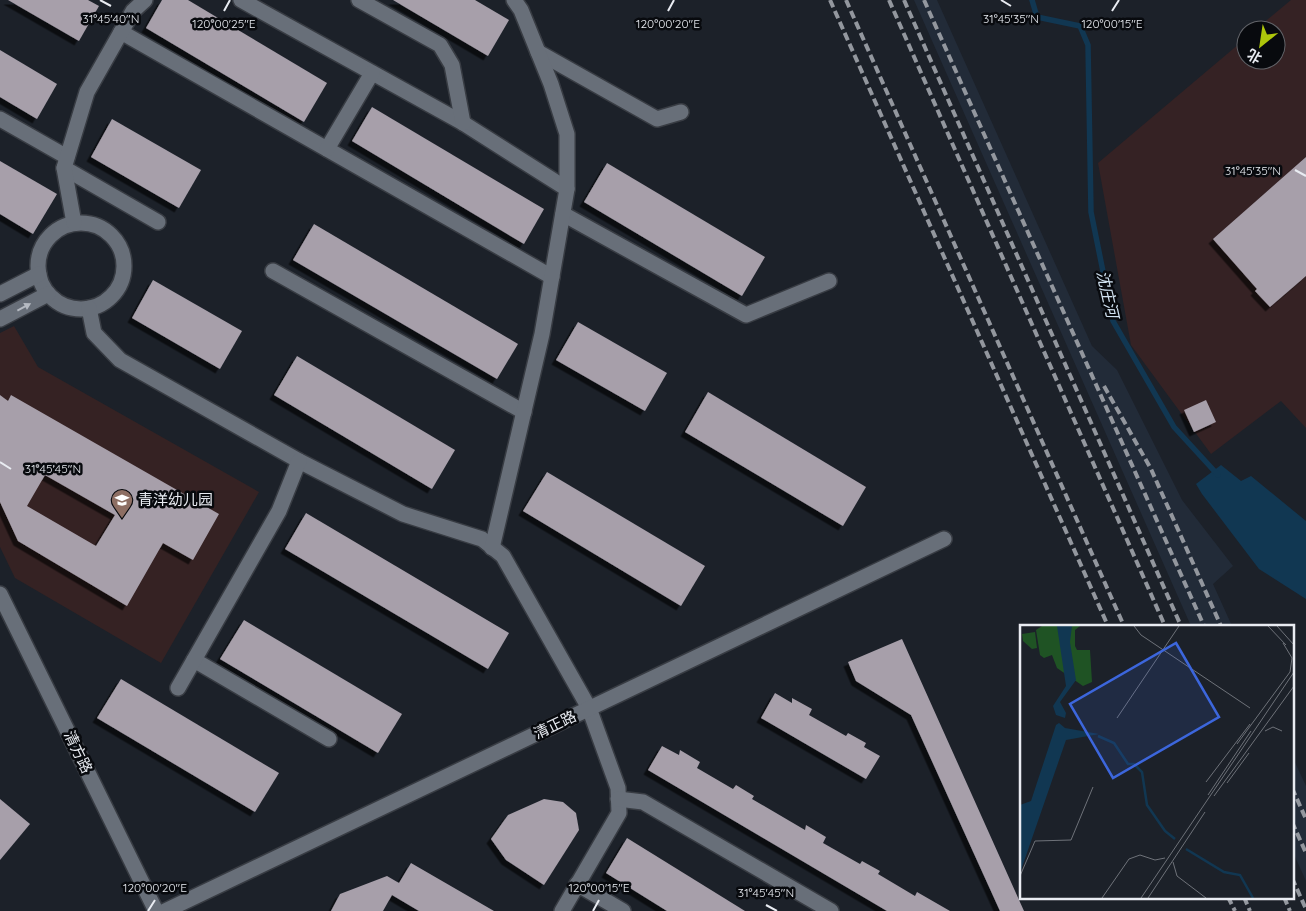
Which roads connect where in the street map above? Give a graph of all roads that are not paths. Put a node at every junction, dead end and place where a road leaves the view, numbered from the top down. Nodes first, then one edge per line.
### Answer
1 (145, 0) edge
2 (241, 0) edge
3 (359, 0) edge
4 (514, 0) edge
5 (122, 32) junction
6 (538, 52) junction
7 (372, 73) junction
8 (681, 112) dead end
9 (0, 119) edge
10 (463, 123) junction
11 (327, 149) junction
12 (65, 163) junction
13 (567, 189) junction
14 (563, 214) junction
15 (74, 222) junction
16 (158, 222) dead end
17 (272, 271) dead end
18 (39, 274) junction
19 (552, 277) junction
20 (829, 281) dead end
21 (0, 294) edge
22 (48, 294) junction
23 (89, 308) junction
24 (0, 319) edge
25 (524, 412) junction
26 (299, 461) junction
27 (944, 539) dead end
28 (492, 548) junction
29 (0, 594) edge
30 (194, 660) junction
31 (178, 688) dead end
32 (589, 708) junction
33 (330, 740) dead end
34 (618, 799) junction
35 (577, 884) junction
36 (156, 911) edge
37 (165, 911) edge
38 (562, 911) edge
39 (623, 911) edge
40 (831, 911) edge

1 - 5 street
2 - 7 street
3 - 10 street
4 - 6 street
5 - 11 street
5 - 12 street
6 - 8 street
6 - 13 street
7 - 10 street
7 - 11 street
9 - 12 street
10 - 13 street
11 - 19 street
12 - 15 street
12 - 16 street
13 - 14 street
14 - 19 street
14 - 20 street
15 - 18 street
15 - 23 street
17 - 25 street
18 - 21 street
18 - 22 street
19 - 25 street
22 - 23 street
24 -> 22 street
23 - 26 street
25 - 28 street
26 - 28 street
26 - 30 street
27 - 32 street, 清正路
28 - 32 street
29 - 36 street, 清方路
30 - 31 street
30 - 33 street
32 - 34 street
32 - 37 street, 清正路
34 - 35 street
34 - 40 street
35 - 38 street
35 - 39 street

